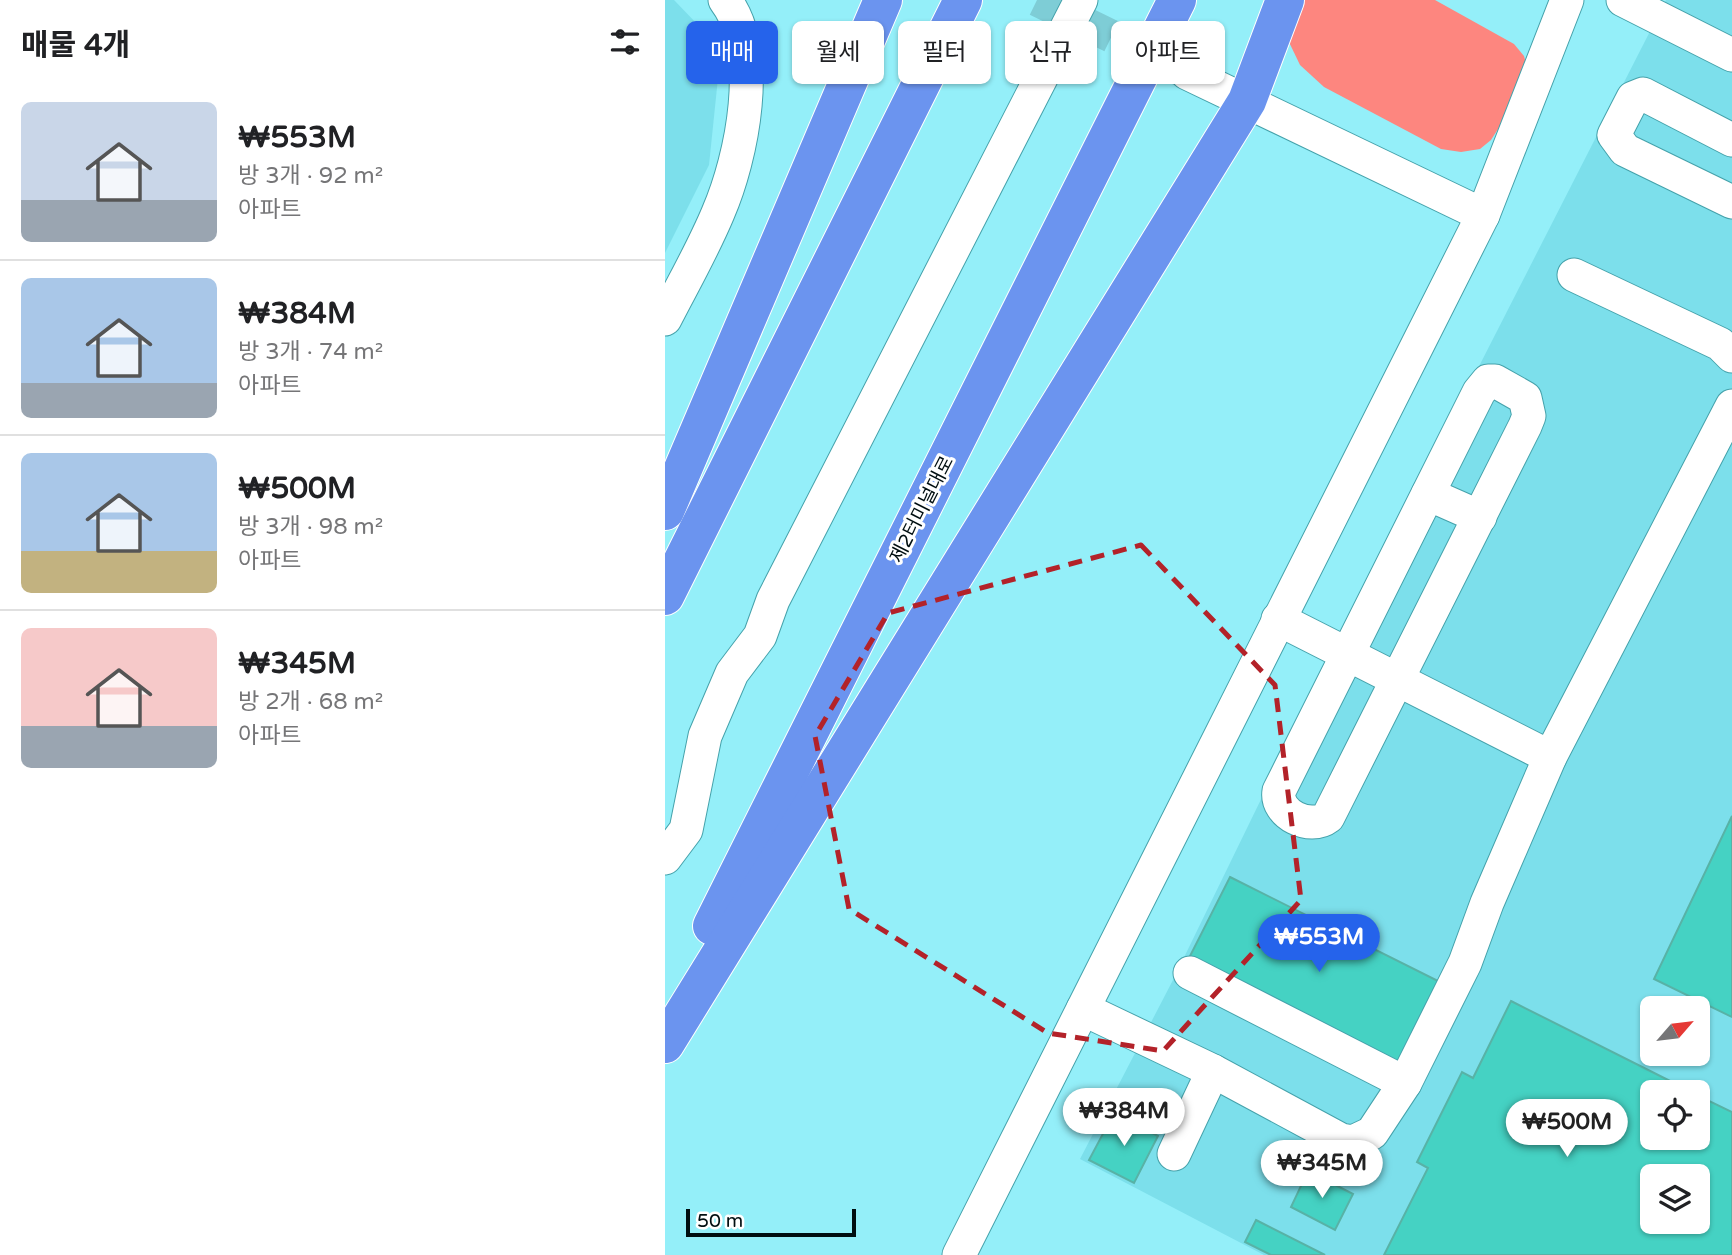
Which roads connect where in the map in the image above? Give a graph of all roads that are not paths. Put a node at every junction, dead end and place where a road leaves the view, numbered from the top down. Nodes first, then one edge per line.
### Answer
1 (725, 0) edge
2 (883, 0) edge
3 (963, 0) edge
4 (1081, 0) edge
5 (1177, 0) edge
6 (1285, 0) edge
7 (1567, 0) edge
8 (1623, 0) edge
9 (1732, 55) edge
10 (1211, 84) tunnel mouth
11 (1247, 102) junction
12 (1732, 141) edge
13 (1720, 195) edge
14 (1483, 215) junction
15 (1574, 275) dead end
16 (665, 319) edge
17 (1732, 356) edge
18 (1732, 406) edge
19 (1428, 494) junction
20 (665, 511) edge
21 (1480, 517) junction
22 (665, 596) edge
23 (1278, 619) junction
24 (1349, 654) junction
25 (1398, 679) junction
26 (1550, 757) junction
27 (665, 858) edge
28 (1190, 973) dead end
29 (1083, 1009) junction
30 (665, 1019) edge
31 (665, 1044) edge
32 (1213, 1071) junction
33 (1405, 1083) junction
34 (1174, 1154) dead end
35 (959, 1255) edge

1 - 16 street
2 - 20 highway
3 - 22 highway
4 - 27 street
5 - 30 highway, 제2터미널대로
6 - 11 highway
7 - 14 street
8 - 9 street
10 - 11 street
11 - 14 street
11 - 31 highway
12 - 13 street
12 - 13 street
14 - 23 street
15 - 17 street
18 - 26 street
19 - 21 street
19 - 21 street
19 - 24 street
21 - 25 street
23 - 24 street
23 - 29 street
24 - 25 street
24 - 25 street
25 - 26 street
26 - 33 street
28 - 33 street
29 - 32 street
29 - 35 street
32 - 33 street
32 - 34 street

